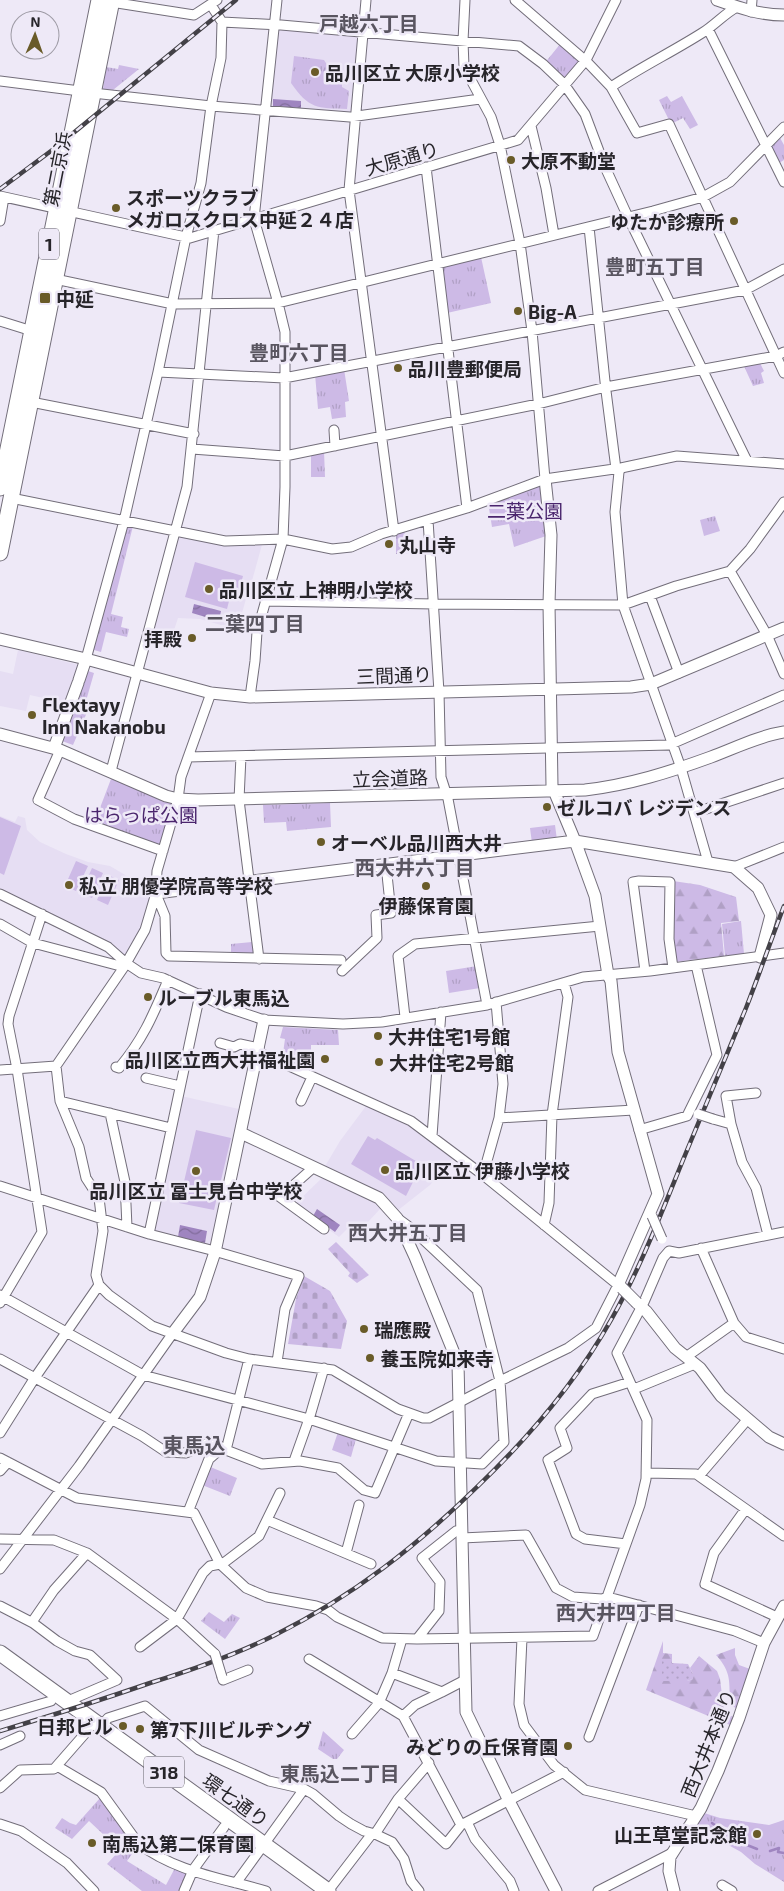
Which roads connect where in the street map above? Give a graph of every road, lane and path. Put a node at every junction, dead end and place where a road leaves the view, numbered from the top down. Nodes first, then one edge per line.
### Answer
1 (104, 0) edge
2 (277, 0) edge
3 (366, 0) edge
4 (465, 0) edge
5 (516, 0) edge
6 (616, 0) edge
7 (717, 0) edge
8 (752, 0) edge
9 (214, 2) edge
10 (737, 7) junction
11 (752, 12) junction
12 (784, 15) edge
13 (222, 22) junction
14 (274, 24) junction
15 (708, 30) junction
16 (363, 32) junction
17 (463, 41) junction
18 (586, 60) junction
19 (0, 81) edge
20 (564, 84) junction
21 (611, 87) junction
22 (87, 92) junction
23 (480, 98) junction
24 (211, 106) junction
25 (266, 111) junction
26 (355, 117) junction
27 (531, 126) junction
28 (784, 127) edge
29 (500, 145) junction
30 (766, 145) junction
31 (426, 167) junction
32 (784, 182) edge
33 (349, 190) junction
34 (2, 196) edge
35 (703, 197) junction
36 (63, 210) junction
37 (628, 217) junction
38 (254, 219) junction
39 (0, 221) edge
40 (589, 227) junction
41 (214, 230) junction
42 (554, 235) junction
43 (186, 237) junction
44 (520, 243) junction
45 (438, 264) junction
46 (784, 268) edge
47 (56, 278) junction
48 (361, 283) junction
49 (745, 290) junction
50 (278, 303) junction
51 (173, 304) junction
52 (206, 304) junction
53 (671, 305) junction
54 (598, 319) junction
55 (0, 321) edge
56 (32, 331) junction
57 (532, 331) junction
58 (448, 348) junction
59 (780, 354) edge
60 (372, 361) junction
61 (703, 370) junction
62 (158, 372) junction
63 (200, 373) junction
64 (784, 373) edge
65 (284, 378) junction
66 (606, 387) junction
67 (31, 402) junction
68 (538, 404) junction
69 (457, 421) junction
70 (146, 425) junction
71 (334, 430) dead end
72 (194, 434) junction
73 (382, 436) junction
74 (5, 438) edge
75 (335, 446) junction
76 (192, 449) junction
77 (285, 456) junction
78 (747, 461) junction
79 (784, 464) edge
80 (619, 468) junction
81 (545, 479) junction
82 (5, 493) edge
83 (784, 502) edge
84 (467, 508) junction
85 (428, 520) junction
86 (124, 521) junction
87 (175, 531) junction
88 (394, 531) junction
89 (282, 539) junction
90 (0, 552) edge
91 (730, 571) junction
92 (650, 596) junction
93 (265, 601) junction
94 (435, 604) junction
95 (549, 604) junction
96 (623, 605) junction
97 (784, 628) edge
98 (766, 635) junction
99 (0, 639) edge
100 (86, 659) junction
101 (137, 672) junction
102 (679, 673) junction
103 (784, 674) edge
104 (651, 684) junction
105 (550, 688) junction
106 (439, 692) junction
107 (211, 693) junction
108 (784, 695) edge
109 (250, 697) junction
110 (784, 732) edge
111 (0, 734) edge
112 (673, 745) junction
113 (57, 749) junction
114 (552, 749) junction
115 (440, 751) junction
116 (241, 756) junction
117 (188, 757) junction
118 (681, 768) junction
119 (111, 771) junction
120 (784, 783) edge
121 (555, 792) junction
122 (447, 794) junction
123 (178, 799) junction
124 (240, 800) junction
125 (694, 813) junction
126 (575, 841) junction
127 (784, 847) edge
128 (163, 851) junction
129 (459, 855) junction
130 (708, 862) junction
131 (386, 865) junction
132 (734, 867) junction
133 (250, 882) junction
134 (0, 894) edge
135 (156, 894) junction
136 (42, 914) junction
137 (0, 924) edge
138 (600, 926) junction
139 (475, 939) junction
140 (33, 943) junction
141 (784, 953) edge
142 (760, 957) junction
143 (259, 959) junction
144 (341, 960) dead end
145 (125, 965) junction
146 (696, 965) junction
147 (673, 968) junction
148 (342, 971) dead end
149 (645, 972) junction
150 (608, 975) junction
151 (168, 980) junction
152 (564, 983) junction
153 (200, 994) junction
154 (491, 1004) junction
155 (441, 1012) junction
156 (4, 1017) edge
157 (405, 1017) junction
158 (264, 1020) junction
159 (220, 1044) dead end
160 (258, 1050) junction
161 (56, 1066) junction
162 (116, 1067) dead end
163 (17, 1069) junction
164 (0, 1070) edge
165 (312, 1077) junction
166 (146, 1078) dead end
167 (180, 1086) junction
168 (756, 1093) dead end
169 (60, 1101) junction
170 (301, 1101) dead end
171 (634, 1110) junction
172 (695, 1112) junction
173 (110, 1113) junction
174 (552, 1115) junction
175 (499, 1118) junction
176 (731, 1124) junction
177 (171, 1128) junction
178 (639, 1130) junction
179 (240, 1133) junction
180 (432, 1136) junction
181 (314, 1167) junction
182 (483, 1175) junction
183 (0, 1186) edge
184 (37, 1198) junction
185 (651, 1213) junction
186 (397, 1218) junction
187 (102, 1220) junction
188 (544, 1225) junction
189 (127, 1227) junction
190 (324, 1229) dead end
191 (784, 1232) edge
192 (149, 1234) junction
193 (768, 1235) junction
194 (701, 1248) junction
195 (215, 1252) junction
196 (670, 1252) junction
197 (99, 1285) junction
198 (620, 1286) junction
199 (1, 1299) edge
200 (639, 1305) junction
201 (734, 1323) junction
202 (66, 1332) junction
203 (173, 1333) junction
204 (784, 1349) edge
205 (686, 1356) junction
206 (0, 1359) edge
207 (249, 1359) junction
208 (276, 1362) junction
209 (695, 1364) junction
210 (324, 1368) junction
211 (144, 1376) junction
212 (34, 1379) junction
213 (500, 1381) junction
214 (632, 1386) junction
215 (238, 1401) junction
216 (460, 1402) junction
217 (409, 1413) junction
218 (111, 1419) junction
219 (309, 1419) junction
220 (747, 1420) junction
221 (0, 1433) edge
222 (784, 1444) edge
223 (393, 1448) junction
224 (226, 1450) junction
225 (4, 1460) edge
226 (294, 1461) junction
227 (461, 1463) junction
228 (0, 1471) edge
229 (646, 1473) junction
230 (699, 1476) junction
231 (60, 1489) junction
232 (280, 1494) dead end
233 (359, 1505) dead end
234 (745, 1510) junction
235 (188, 1512) junction
236 (267, 1520) junction
237 (462, 1534) junction
238 (784, 1536) edge
239 (0, 1539) edge
240 (23, 1539) junction
241 (626, 1544) junction
242 (87, 1553) junction
243 (346, 1553) junction
244 (371, 1564) dead end
245 (221, 1565) junction
246 (0, 1569) edge
247 (608, 1597) junction
248 (639, 1605) junction
249 (0, 1606) edge
250 (784, 1606) edge
251 (777, 1617) junction
252 (177, 1619) junction
253 (32, 1622) junction
254 (464, 1638) junction
255 (522, 1638) junction
256 (402, 1639) junction
257 (417, 1640) junction
258 (764, 1643) junction
259 (140, 1647) dead end
260 (0, 1653) edge
261 (309, 1658) dead end
262 (0, 1665) edge
263 (248, 1670) dead end
264 (392, 1673) junction
265 (466, 1680) junction
266 (442, 1692) junction
267 (68, 1700) junction
268 (51, 1701) junction
269 (378, 1703) junction
270 (0, 1716) edge
271 (403, 1716) junction
272 (95, 1728) junction
273 (352, 1734) dead end
274 (20, 1736) dead end
275 (589, 1737) dead end
276 (0, 1745) edge
277 (428, 1763) junction
278 (57, 1766) junction
279 (564, 1772) junction
280 (0, 1788) edge
281 (304, 1789) junction
282 (398, 1799) junction
283 (509, 1801) junction
284 (696, 1816) junction
285 (0, 1824) edge
286 (464, 1824) junction
287 (224, 1827) junction
288 (376, 1834) junction
289 (261, 1848) junction
290 (672, 1853) junction
291 (193, 1870) junction
292 (236, 1883) junction
293 (722, 1885) dead end
294 (94, 1891) edge
295 (184, 1891) edge
296 (266, 1891) edge
297 (312, 1891) edge
298 (328, 1891) edge
299 (419, 1891) edge
300 (514, 1891) edge
301 (556, 1891) edge
302 (598, 1891) edge
303 (674, 1891) edge
304 (732, 1891) edge

1 - 9 street
1 - 22 main road, 第二京浜 / 1
2 - 14 street
3 - 16 street
4 - 17 street
5 - 18 street
6 - 18 street, 大原通り
7 - 10 street
8 - 11 street
9 - 13 street
10 - 11 street
10 - 15 street
11 - 12 street
13 - 14 street
13 - 24 street
14 - 16 street
14 - 25 street
15 - 21 street
15 - 30 street
16 - 17 street
16 - 26 street
17 - 20 street
17 - 23 street
18 - 20 street, 大原通り
18 - 21 street
19 - 22 street
20 - 27 street, 大原通り
20 - 37 street
21 - 35 street
22 - 24 street
22 - 36 main road, 第二京浜 / 1
23 - 26 street
23 - 29 street
24 - 25 street
24 - 43 street
25 - 26 street
25 - 38 street
26 - 33 street
27 - 29 street, 大原通り
27 - 42 street
28 - 30 street
29 - 31 street, 大原通り
29 - 44 street
30 - 32 street
30 - 35 street
31 - 33 street, 大原通り
31 - 45 street
33 - 38 street, 大原通り
33 - 48 street
34 - 36 street, 大原通り
34 - 39 street
35 - 37 street
35 - 49 street
36 - 43 street, 大原通り
36 - 47 main road, 第二京浜 / 1
36 - 56 main road, 第二京浜 / 1
37 - 40 street
37 - 53 street
38 - 41 street, 大原通り
38 - 50 street
40 - 42 street
40 - 54 street
41 - 43 street, 大原通り
41 - 52 street
42 - 44 street
43 - 51 street
44 - 45 street
44 - 57 street
45 - 48 street
45 - 58 street
46 - 49 street
47 - 51 street
47 - 67 main road, 第二京浜 / 1
48 - 50 street
48 - 60 street
49 - 53 street
49 - 59 street
50 - 52 street
50 - 65 street
51 - 52 street
51 - 62 street
52 - 63 street
53 - 54 street
53 - 61 street
54 - 57 street
54 - 66 street
55 - 56 street
56 - 74 main road, 第二京浜 / 1
57 - 58 street
57 - 68 street
58 - 60 street
58 - 69 street
59 - 61 street
59 - 64 street
60 - 65 street
60 - 73 street
61 - 66 street
61 - 78 street
62 - 63 street
62 - 70 street
63 - 65 street
63 - 72 street
65 - 77 street
66 - 68 street
66 - 80 street
67 - 70 street
67 - 82 main road, 第二京浜 / 1
68 - 69 street
68 - 81 street
69 - 73 street
69 - 84 street
70 - 72 street
70 - 86 street
71 - 75 street
72 - 76 street
73 - 75 street
73 - 88 street
74 - 82 main road, 第二京浜 / 1
75 - 77 street
76 - 77 street
76 - 87 street
77 - 89 street
78 - 79 street
78 - 80 street
80 - 81 street
80 - 96 street
81 - 84 street
81 - 95 street
82 - 86 street
82 - 90 main road, 第二京浜 / 1
83 - 91 street
84 - 85 street
85 - 88 street
85 - 94 street
86 - 87 street
86 - 100 street
87 - 89 street
87 - 101 street
88 - 89 street
89 - 93 street
91 - 92 street
91 - 98 street
92 - 96 street
92 - 102 street
93 - 94 street
93 - 109 street
94 - 95 street
94 - 106 street
95 - 96 street
95 - 105 street
96 - 104 street
97 - 98 street, 三間通り
98 - 102 street, 三間通り
98 - 103 street
99 - 100 street, 三間通り
100 - 101 street, 三間通り
100 - 113 street
101 - 107 street, 三間通り
101 - 119 street
102 - 104 street, 三間通り
104 - 105 street, 三間通り
104 - 112 street
105 - 106 street, 三間通り
105 - 114 street
106 - 109 street, 三間通り
106 - 115 street
107 - 109 street, 三間通り
107 - 117 street
108 - 112 street
110 - 118 street, 立会道路
111 - 113 street, 立会道路
112 - 114 street
112 - 118 street
113 - 119 street, 立会道路
113 - 128 street
114 - 115 street
114 - 121 street
115 - 116 street
115 - 122 street
116 - 117 street
116 - 124 street
117 - 123 street
118 - 121 street, 立会道路
118 - 125 street
119 - 123 street, 立会道路
120 - 125 street
121 - 122 street, 立会道路
121 - 126 street
122 - 124 street, 立会道路
122 - 129 street
123 - 124 street, 立会道路
123 - 128 street
124 - 133 street
125 - 130 street
126 - 129 street
126 - 130 street
126 - 138 street
127 - 132 street
128 - 135 street
129 - 131 street
129 - 139 street
130 - 132 street
131 - 133 street
131 - 148 street
132 - 142 street
133 - 135 street
133 - 143 street
134 - 136 street
135 - 143 street
135 - 145 street
136 - 140 street
136 - 145 street
137 - 140 street
138 - 139 street
138 - 150 street
139 - 154 street
139 - 157 street
140 - 145 street
140 - 156 street
141 - 142 street
142 - 146 street
143 - 144 street
145 - 151 street
145 - 161 street
146 - 147 street
146 - 172 street
147 - 149 street
147 - 149 street
149 - 150 street
150 - 152 street
150 - 171 street
151 - 153 street
151 - 162 street
152 - 154 street
152 - 174 street
153 - 158 street
153 - 167 street
154 - 155 street
154 - 175 street
155 - 157 street
155 - 180 street
156 - 163 street
157 - 158 street
158 - 160 street
159 - 160 street
160 - 165 street
160 - 179 street
161 - 163 street
161 - 169 street
163 - 164 street
163 - 184 street
165 - 170 street
165 - 180 street
166 - 167 street
167 - 177 street
168 - 176 street
169 - 173 street
169 - 187 street
171 - 174 street
171 - 178 street
172 - 176 street, bridge
172 - 178 street
173 - 177 street
173 - 189 street
174 - 175 street
174 - 188 street
175 - 182 street
176 - 193 street
177 - 192 street
178 - 185 street
179 - 181 street
179 - 195 street
180 - 182 street
181 - 186 street
181 - 190 street
182 - 188 street
183 - 184 street
184 - 187 street
184 - 199 street
185 - 196 street, bridge
185 - 198 street
186 - 213 street
186 - 216 street
187 - 189 street
187 - 197 street
188 - 198 street
189 - 192 street
191 - 193 street
192 - 195 street
193 - 194 street
194 - 196 street
194 - 201 street
195 - 203 street
195 - 208 street
196 - 200 street
197 - 202 street
197 - 203 street
198 - 200 street, bridge
198 - 213 street
199 - 202 street
200 - 205 street
200 - 214 street
201 - 204 street
201 - 205 street
202 - 211 street
202 - 212 street
203 - 207 street
203 - 211 street
205 - 209 street
206 - 212 street
207 - 208 street
207 - 215 street
208 - 210 street
209 - 214 street
209 - 220 street
210 - 217 street
210 - 219 street
211 - 215 street
211 - 218 street
212 - 218 street
212 - 221 street
213 - 216 street
213 - 227 street
214 - 229 street
214 - 241 street
215 - 219 street
215 - 224 street
216 - 217 street
216 - 227 street
217 - 223 street
218 - 224 street
218 - 231 street
219 - 223 street
219 - 226 street
220 - 222 street
220 - 230 street
223 - 226 street
223 - 227 street
224 - 226 street
224 - 235 street
225 - 228 street
225 - 231 street
227 - 237 street
229 - 230 street
229 - 241 street
230 - 234 street
231 - 235 street
231 - 240 street
232 - 236 street
233 - 243 street
234 - 238 street
234 - 251 street
235 - 245 street
236 - 243 street
236 - 245 street
237 - 247 street
237 - 254 street
237 - 257 street
239 - 240 street
240 - 242 street
240 - 246 street
241 - 247 street
242 - 252 street
242 - 253 street
243 - 244 street
245 - 252 street
245 - 256 street
247 - 248 street
247 - 255 street
248 - 258 street
248 - 275 street
249 - 253 street
250 - 251 street, 西大井本通り
251 - 258 street, 西大井本通り
252 - 259 street
252 - 263 street, bridge
253 - 267 street
254 - 255 street
254 - 257 street
254 - 265 street
255 - 279 street
256 - 257 street
256 - 264 street
258 - 284 street, 西大井本通り
260 - 267 main road, 環七通り / 318
261 - 269 street
262 - 268 main road, 環七通り / 318
264 - 266 street
264 - 269 street
265 - 266 street
265 - 283 street
266 - 271 street
267 - 272 main road, 環七通り / 318
268 - 270 street
268 - 272 main road, 環七通り / 318
269 - 271 street
269 - 273 street
271 - 277 street
272 - 278 street
272 - 281 street
272 - 287 main road, 環七通り / 318
272 - 289 main road, 環七通り / 318
274 - 276 street
277 - 282 street
277 - 286 street
278 - 280 street
278 - 291 street
279 - 283 street
279 - 284 street
281 - 288 street
281 - 289 street
282 - 286 street
282 - 288 street
283 - 286 street
283 - 301 street
284 - 290 street, 西大井本通り
285 - 294 street
286 - 300 street
287 - 289 main road, 環七通り / 318
287 - 291 street
288 - 298 street
288 - 299 street
289 - 292 street
289 - 297 main road, 環七通り / 318
289 - 298 main road, 環七通り / 318
290 - 302 street
290 - 303 street, 西大井本通り
291 - 292 street
291 - 295 street
292 - 296 street
293 - 304 street

